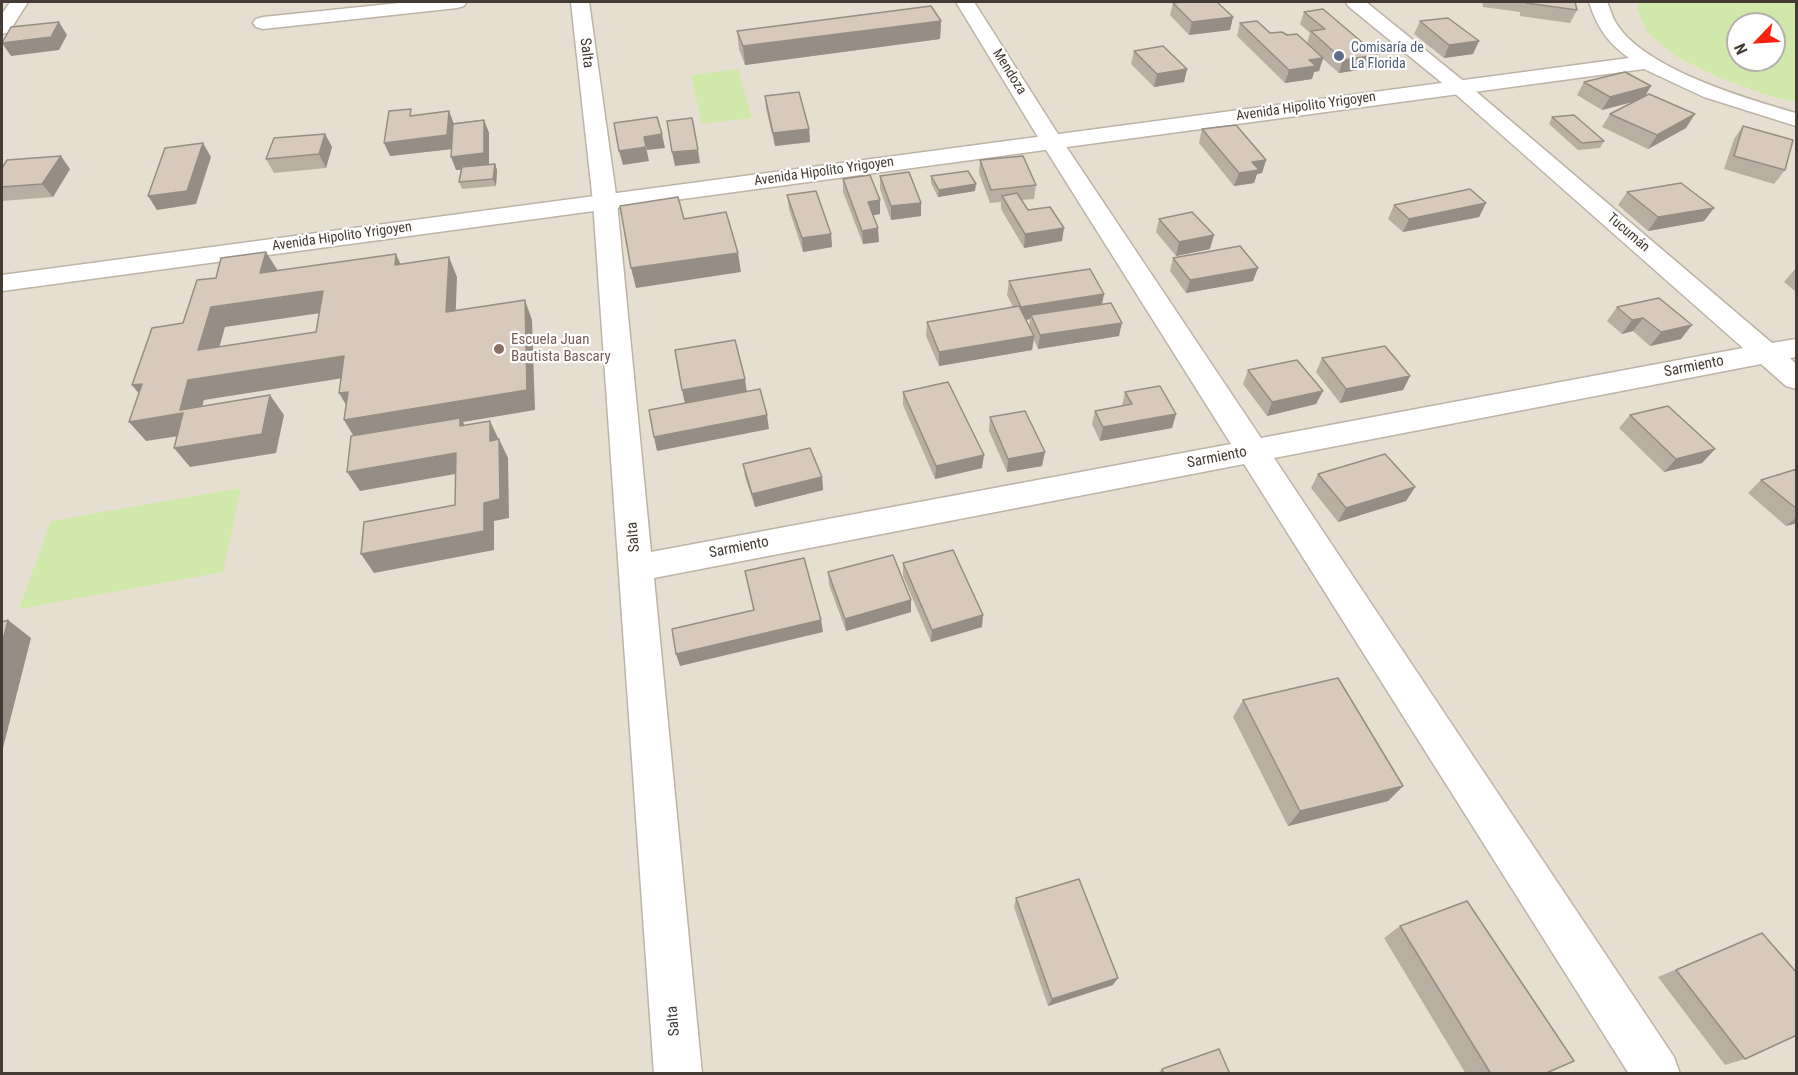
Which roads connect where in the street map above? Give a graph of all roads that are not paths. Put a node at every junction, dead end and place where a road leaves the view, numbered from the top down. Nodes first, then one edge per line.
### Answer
1 (19, 2) edge
2 (457, 2) edge
3 (580, 2) edge
4 (965, 2) edge
5 (1355, 2) edge
6 (1598, 2) edge
7 (337, 8) edge
8 (262, 23) dead end
9 (2, 28) edge
10 (1647, 62) junction
11 (1459, 87) junction
12 (1797, 120) edge
13 (1053, 141) junction
14 (604, 202) junction
15 (2, 283) edge
16 (1797, 348) edge
17 (1766, 354) junction
18 (1797, 379) edge
19 (1253, 451) junction
20 (637, 568) junction
21 (678, 1074) edge
22 (1657, 1074) edge

1 - 9 street
2 - 7 street
3 - 14 street, Salta
4 - 13 street, Mendoza
5 - 11 street, Tucumán
6 - 10 street
7 - 8 street
10 - 11 street, Avenida Hipolito Yrigoyen
10 - 12 street
11 - 13 street, Avenida Hipolito Yrigoyen
11 - 17 street, Tucumán
13 - 14 street, Avenida Hipolito Yrigoyen
13 - 19 street, Mendoza
14 - 15 street, Avenida Hipolito Yrigoyen
14 - 20 street, Salta
16 - 17 street, Sarmiento
17 - 18 street, Tucumán
17 - 19 street, Sarmiento
19 - 20 street, Sarmiento
19 - 22 street, Mendoza
20 - 21 street, Salta

